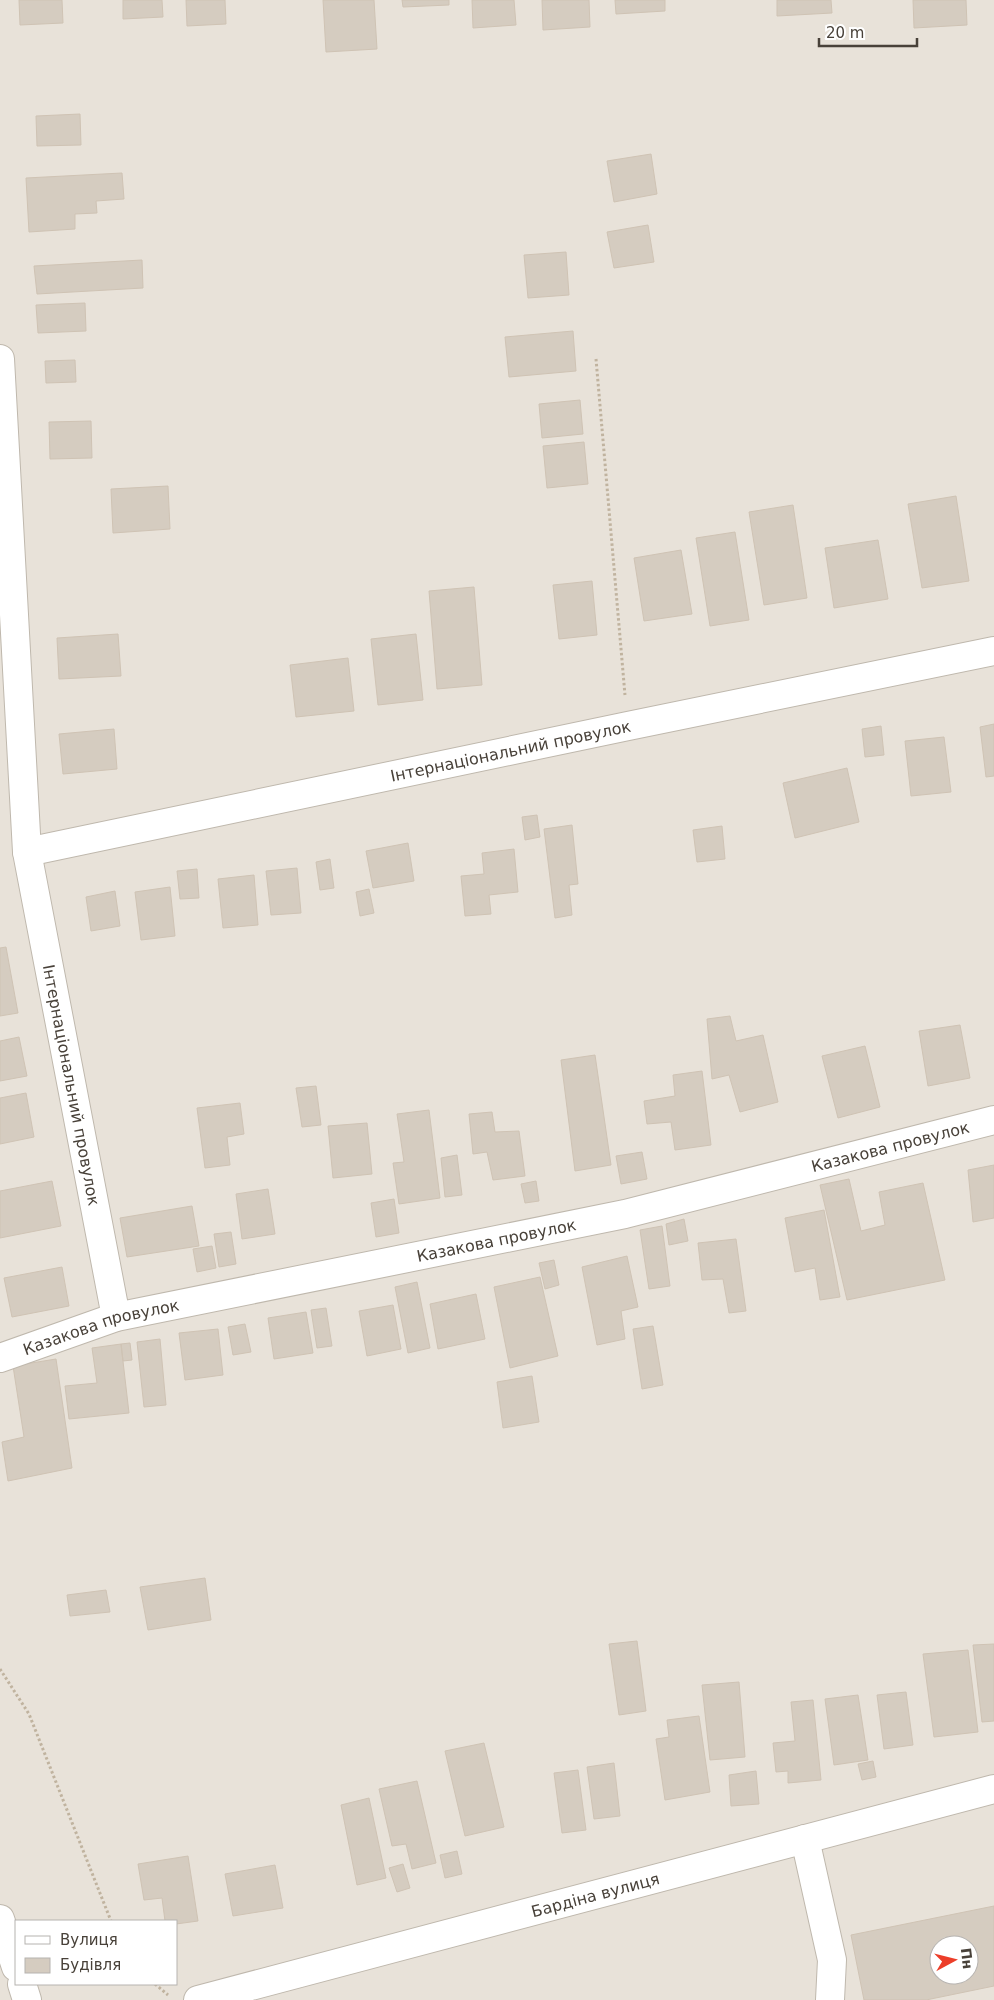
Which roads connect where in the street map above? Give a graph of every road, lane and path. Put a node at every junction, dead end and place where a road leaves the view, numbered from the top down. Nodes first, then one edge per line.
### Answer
1 (0, 359) edge
2 (596, 359) dead end
3 (994, 651) edge
4 (628, 726) junction
5 (27, 852) junction
6 (994, 1120) edge
7 (116, 1317) junction
8 (0, 1358) edge
9 (0, 1669) edge
10 (994, 1789) edge
11 (805, 1839) junction
12 (0, 1919) edge
13 (111, 1920) edge
14 (15, 1964) edge
15 (22, 1985) edge
16 (155, 1985) edge
17 (27, 2000) edge
18 (174, 2000) edge
19 (198, 2000) edge
20 (830, 2000) edge

1 - 5 street, Інтернаціональний провулок
2 - 4 path
3 - 4 street, Інтернаціональний провулок
4 - 5 street, Інтернаціональний провулок
5 - 7 street, Інтернаціональний провулок
6 - 7 street, Казакова провулок
7 - 8 street, Казакова провулок
9 - 13 path
10 - 11 street, Бардіна вулиця
11 - 19 street, Бардіна вулиця
11 - 20 street
12 - 14 street
15 - 17 street
16 - 18 path

